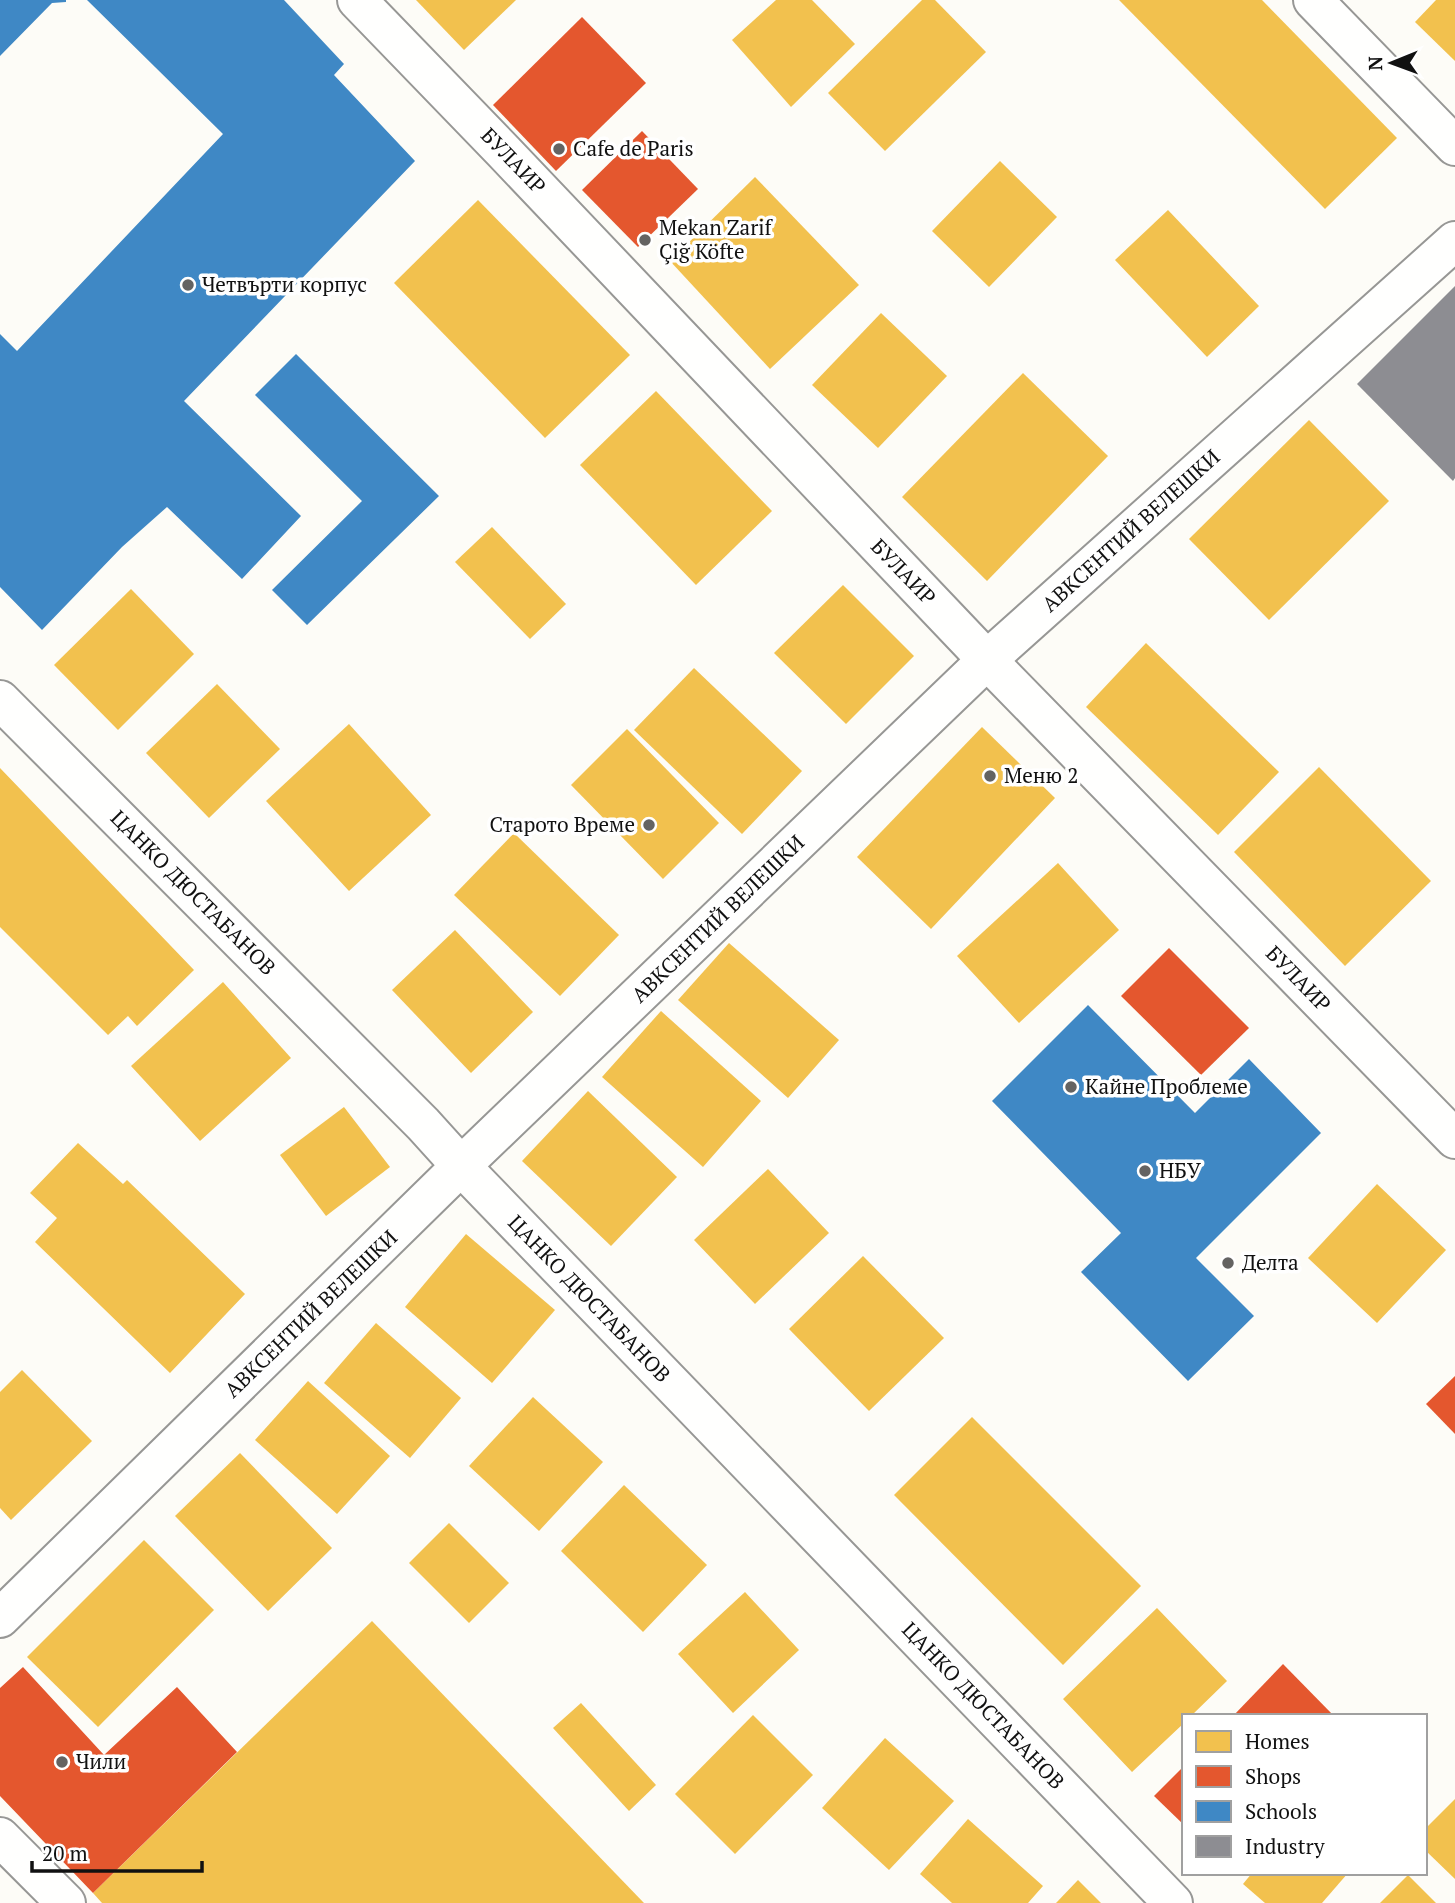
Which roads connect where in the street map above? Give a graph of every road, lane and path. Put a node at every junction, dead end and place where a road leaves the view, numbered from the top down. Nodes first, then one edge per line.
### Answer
1 (357, 0) edge
2 (1312, 0) edge
3 (1455, 146) edge
4 (1455, 241) edge
5 (987, 660) junction
6 (0, 699) edge
7 (1455, 1139) edge
8 (461, 1166) junction
9 (0, 1618) edge
10 (0, 1837) edge
11 (66, 1903) edge
12 (1173, 1903) edge

1 - 5 street, БУЛАИР
2 - 3 street
4 - 5 street, АВКСЕНТИЙ ВЕЛЕШКИ
5 - 7 street, БУЛАИР
5 - 8 street, АВКСЕНТИЙ ВЕЛЕШКИ
6 - 8 street, ЦАНКО ДЮСТАБАНОВ
8 - 9 street, АВКСЕНТИЙ ВЕЛЕШКИ
8 - 12 street, ЦАНКО ДЮСТАБАНОВ
10 - 11 street

